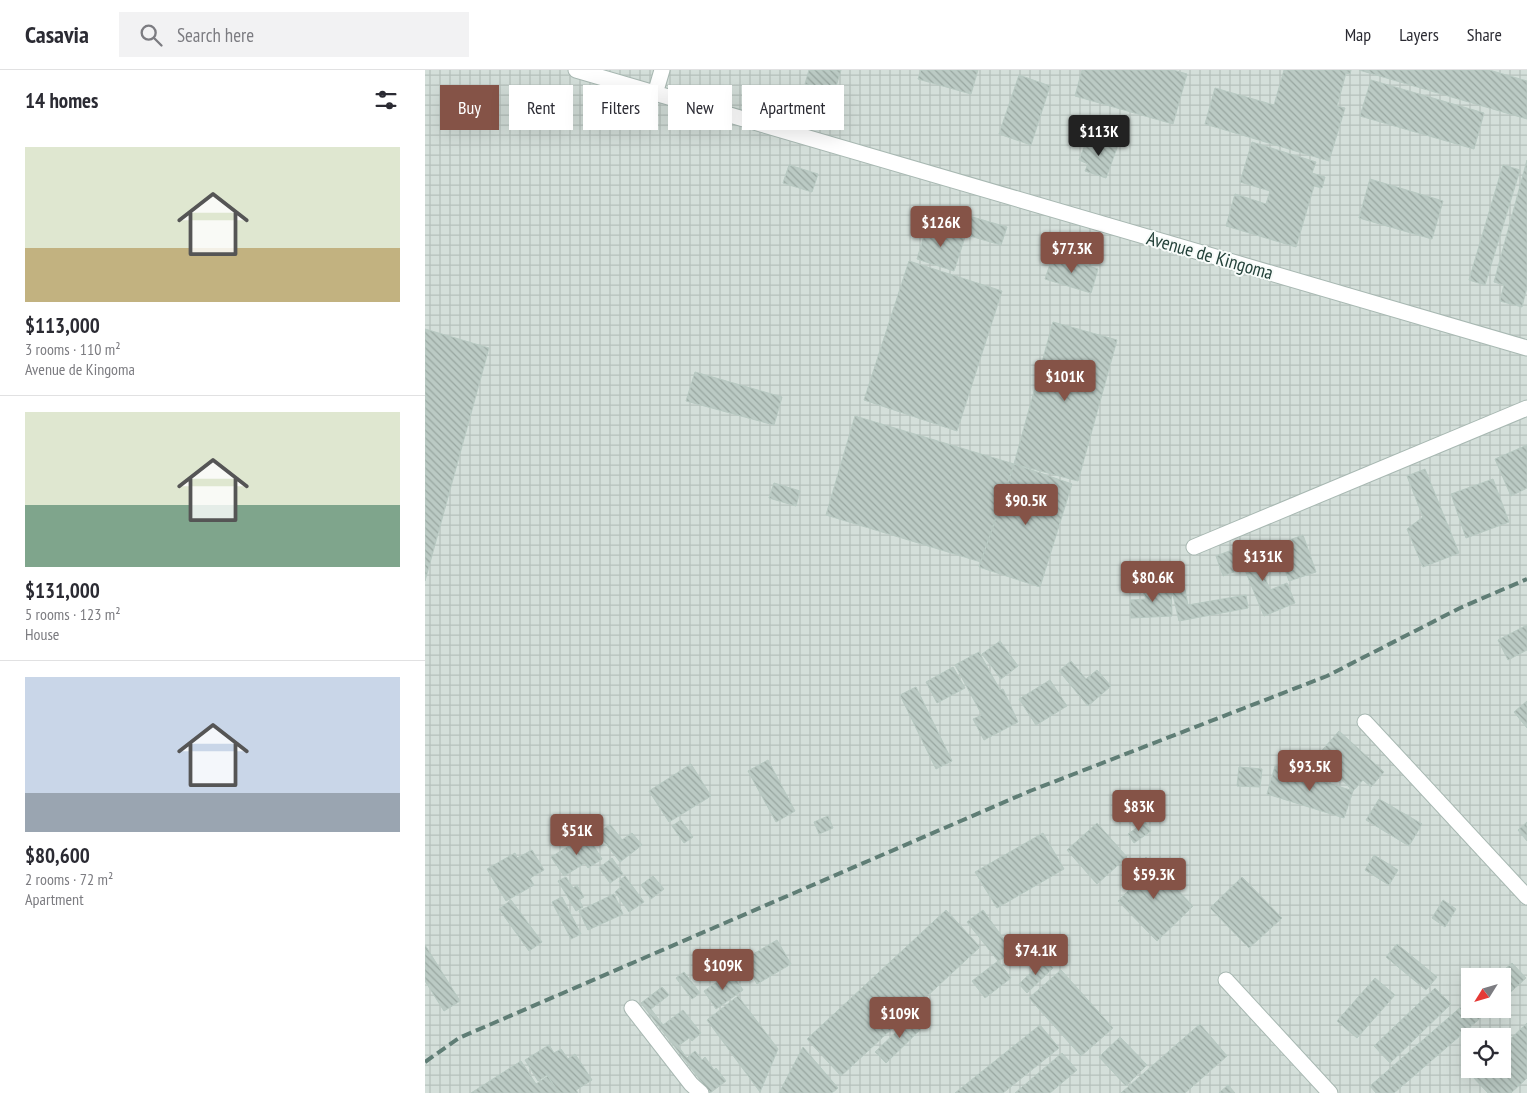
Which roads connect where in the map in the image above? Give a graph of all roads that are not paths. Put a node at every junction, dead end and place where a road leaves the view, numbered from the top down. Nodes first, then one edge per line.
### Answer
1 (576, 70) edge
2 (662, 70) edge
3 (625, 85) edge
4 (658, 85) edge
5 (658, 95) edge
6 (1527, 348) edge
7 (1527, 408) edge
8 (1194, 547) dead end
9 (1365, 722) dead end
10 (1527, 897) edge
11 (1226, 980) dead end
12 (632, 1008) dead end
13 (701, 1093) edge
14 (1331, 1093) edge

1 - 3 street, Avenue de Kingoma
2 - 4 street
5 - 6 street, Avenue de Kingoma
7 - 8 street
9 - 10 street
11 - 14 street
12 - 13 street

